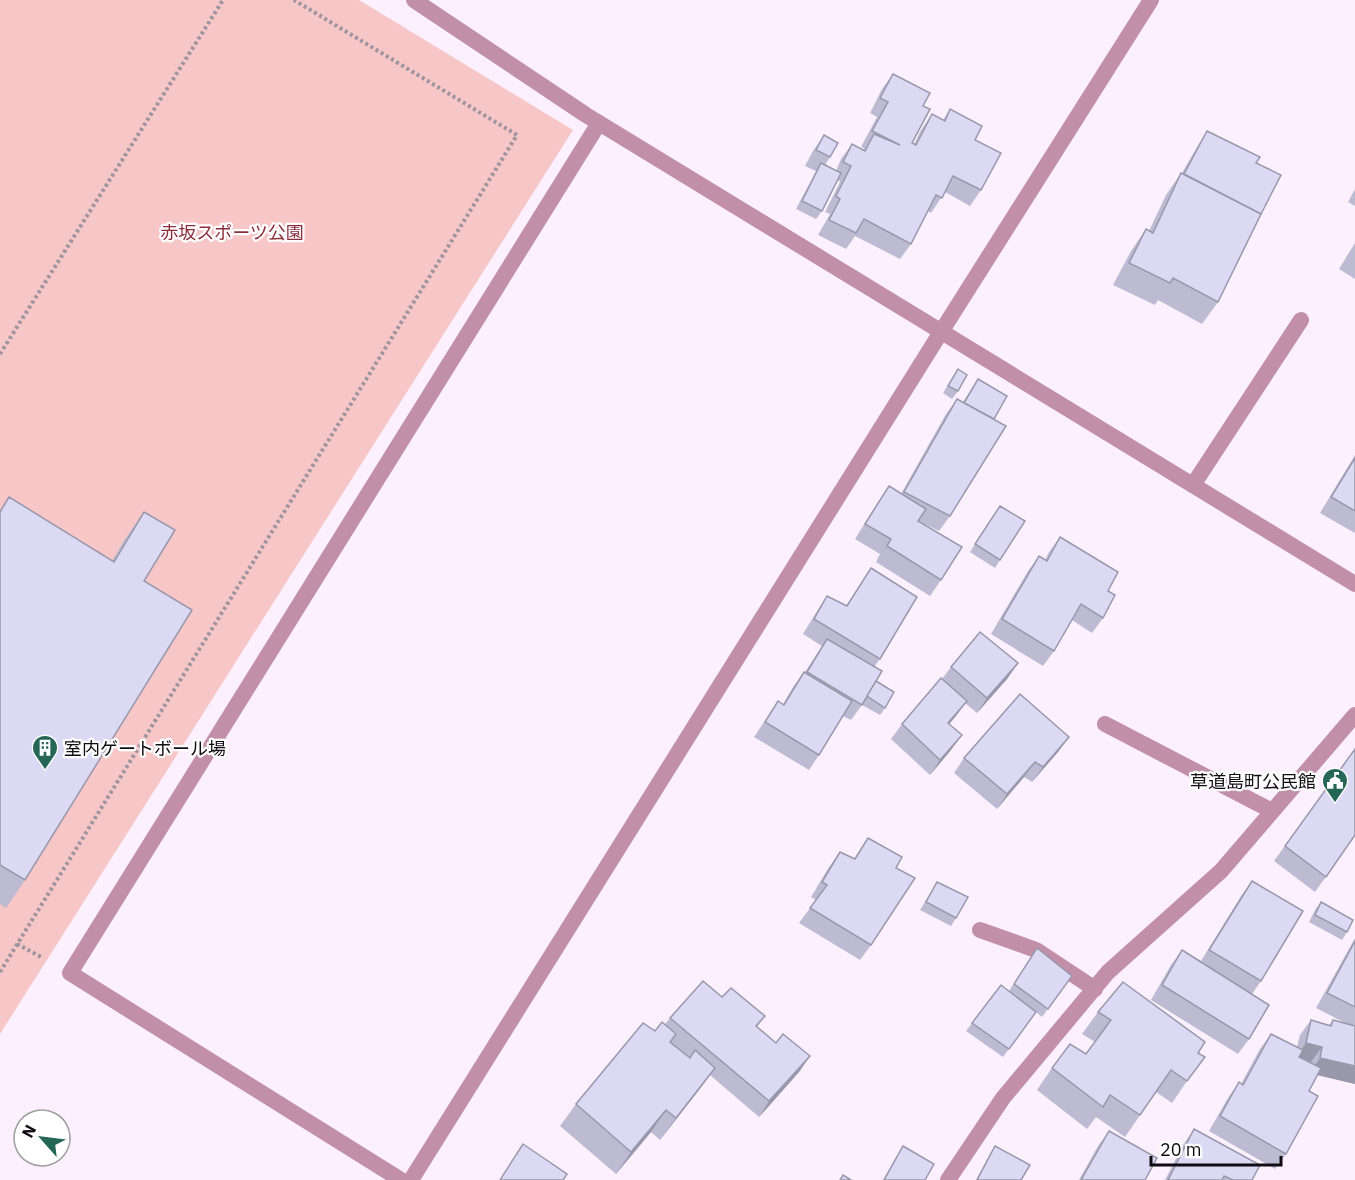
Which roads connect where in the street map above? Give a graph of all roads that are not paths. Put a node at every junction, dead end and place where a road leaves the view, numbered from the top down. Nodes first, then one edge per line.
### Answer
1 (414, 0) edge
2 (1151, 0) edge
3 (599, 123) junction
4 (1301, 320) dead end
5 (941, 332) junction
6 (1193, 485) junction
7 (1355, 584) edge
8 (1355, 715) edge
9 (1105, 724) dead end
10 (1272, 812) junction
11 (980, 930) dead end
12 (1095, 989) junction
13 (401, 1180) edge
14 (411, 1180) edge
15 (948, 1180) edge

1 - 3 street
2 - 5 street
3 - 5 street
3 - 13 street
4 - 6 street
5 - 6 street
5 - 14 street
6 - 7 street
8 - 10 street
9 - 10 street
10 - 12 street
11 - 12 street
12 - 15 street

